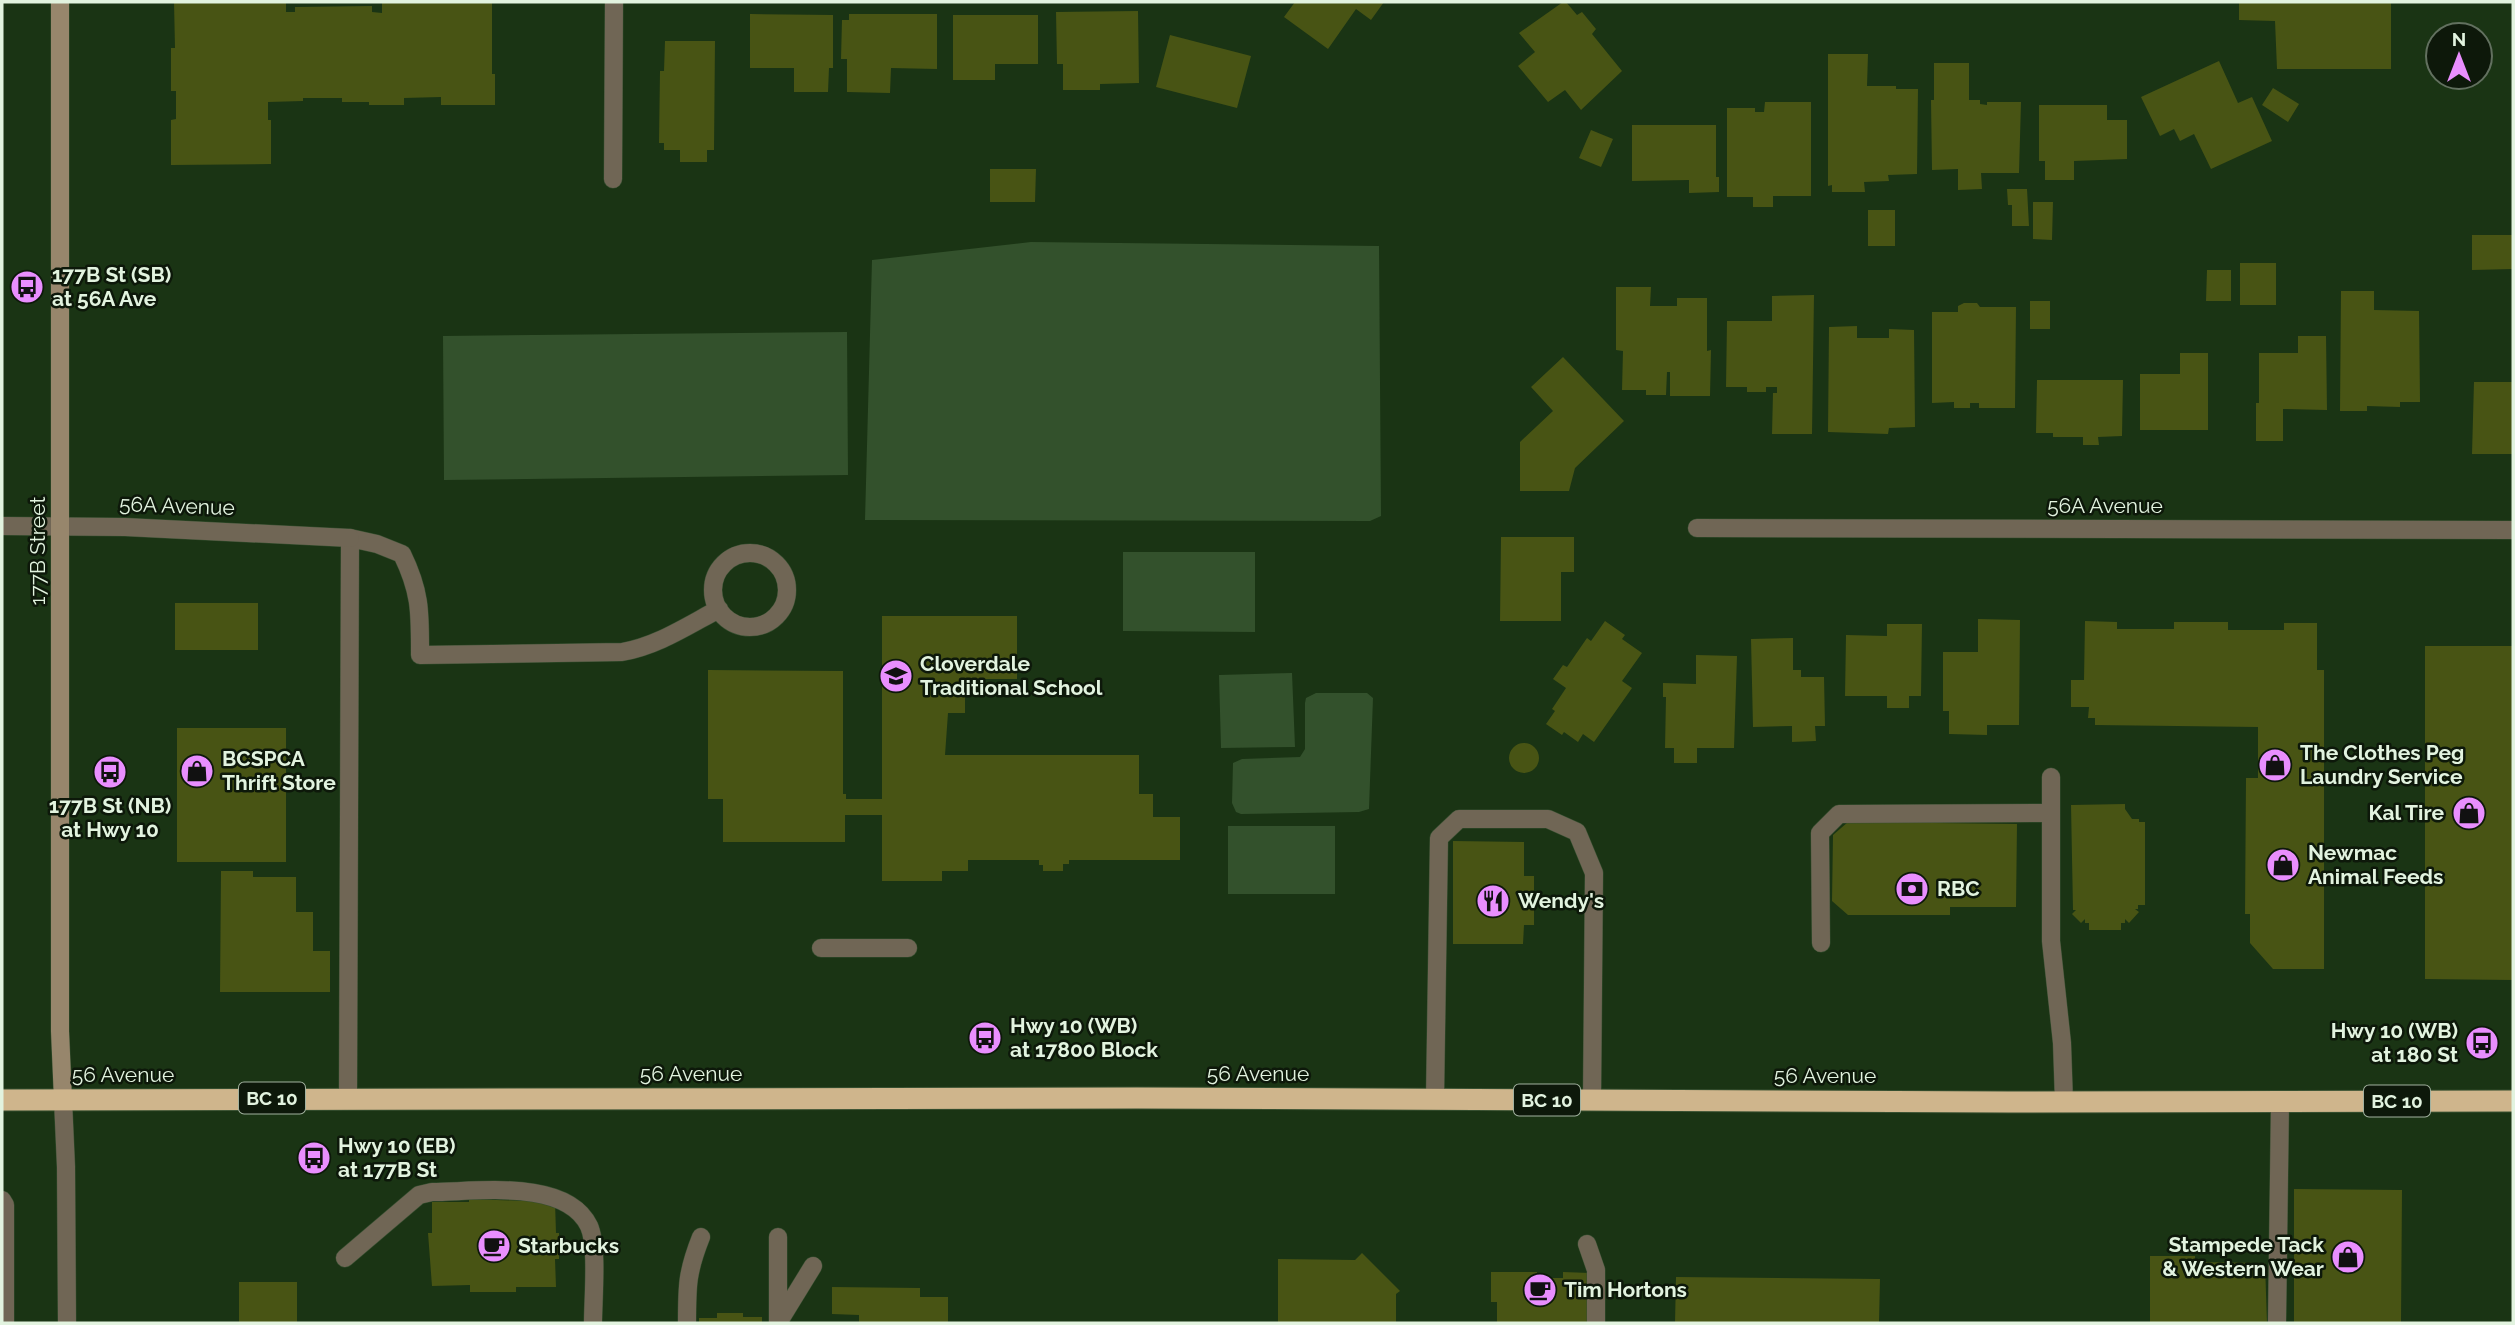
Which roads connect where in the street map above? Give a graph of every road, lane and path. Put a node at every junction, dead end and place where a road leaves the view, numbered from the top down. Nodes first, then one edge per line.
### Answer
1 (60, 2) edge
2 (614, 2) edge
3 (613, 179) dead end
4 (2, 526) edge
5 (61, 526) junction
6 (1697, 528) dead end
7 (2513, 530) edge
8 (350, 538) junction
9 (719, 609) junction
10 (2051, 777) dead end
11 (2051, 813) junction
12 (1821, 943) dead end
13 (821, 948) dead end
14 (908, 948) dead end
15 (348, 1098) junction
16 (1435, 1098) junction
17 (2, 1100) edge
18 (63, 1100) junction
19 (1592, 1100) junction
20 (2513, 1101) edge
21 (2064, 1102) junction
22 (2280, 1102) junction
23 (2, 1200) edge
24 (701, 1237) dead end
25 (778, 1237) dead end
26 (1587, 1244) dead end
27 (345, 1258) dead end
28 (813, 1266) dead end
29 (5, 1323) edge
30 (66, 1323) edge
31 (593, 1323) edge
32 (687, 1323) edge
33 (778, 1323) edge
34 (1596, 1323) edge
35 (2277, 1323) edge

1 - 5 street, 177B Street
2 - 3 street
4 - 5 street, 56A Avenue
5 - 8 street, 56A Avenue
5 - 18 street, 177B Street
6 - 7 street, 56A Avenue
8 - 9 street, 56A Avenue
8 - 15 street
9 - 9 street
10 - 11 street
11 - 12 street
11 - 21 street
13 - 14 street
15 - 16 highway, 56 Avenue / BC 10
15 - 18 highway, 56 Avenue / BC 10
16 - 19 highway, 56 Avenue / BC 10
16 - 19 street
17 - 18 highway, 56 Avenue / BC 10
18 - 30 street
19 - 21 highway, 56 Avenue / BC 10
20 - 22 highway, 56 Avenue / BC 10
21 - 22 highway, 56 Avenue / BC 10
22 - 35 street
23 - 29 street
24 - 32 street
25 - 33 street
26 - 34 street
27 - 31 street
28 - 33 street

